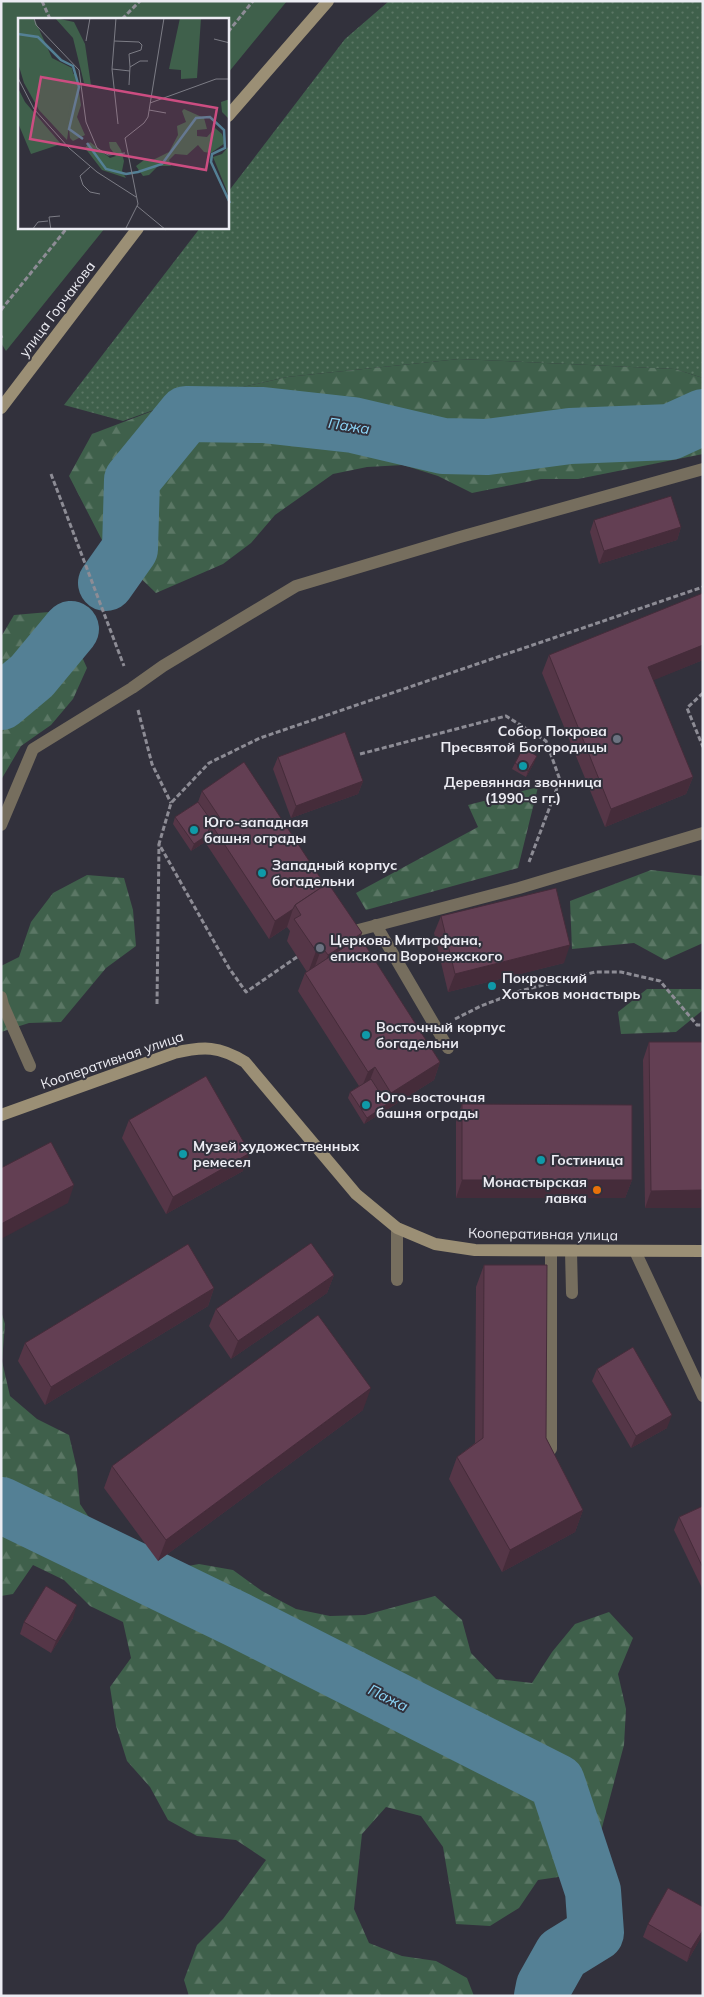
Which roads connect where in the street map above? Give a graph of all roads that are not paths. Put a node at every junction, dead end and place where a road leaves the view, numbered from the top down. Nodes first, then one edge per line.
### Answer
1 (328, 1) edge
2 (229, 115) edge
3 (137, 229) edge
4 (1, 408) edge
5 (703, 469) edge
6 (1, 825) edge
7 (703, 832) edge
8 (376, 925) junction
9 (341, 936) edge
10 (1, 997) edge
11 (448, 1048) dead end
12 (30, 1066) dead end
13 (1, 1115) edge
14 (397, 1228) junction
15 (551, 1250) junction
16 (570, 1251) junction
17 (703, 1251) edge
18 (635, 1252) junction
19 (397, 1280) dead end
20 (572, 1293) dead end
21 (703, 1396) edge
22 (551, 1449) edge

1 - 2 main road
3 - 4 main road, улица Горчакова
5 - 6 street
7 - 8 street
8 - 9 street
8 - 11 street
10 - 12 street
13 - 14 main road, Кооперативная улица
14 - 15 main road, Кооперативная улица
14 - 19 street
15 - 16 main road, Кооперативная улица
15 - 22 street
16 - 18 main road, Кооперативная улица
16 - 20 street
17 - 18 main road, Кооперативная улица
18 - 21 street, Кооперативная улица

